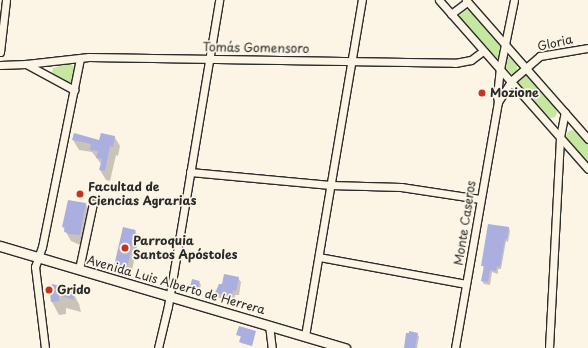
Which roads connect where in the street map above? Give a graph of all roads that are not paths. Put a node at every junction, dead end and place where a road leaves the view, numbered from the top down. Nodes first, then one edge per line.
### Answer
1 (6, 0) edge
2 (219, 0) edge
3 (362, 0) edge
4 (439, 0) edge
5 (514, 0) edge
6 (466, 1) edge
7 (451, 14) junction
8 (505, 44) junction
9 (588, 48) edge
10 (483, 51) junction
11 (0, 52) edge
12 (80, 59) junction
13 (208, 59) junction
14 (351, 60) junction
15 (26, 64) junction
16 (0, 65) edge
17 (526, 67) junction
18 (500, 69) junction
19 (511, 81) junction
20 (74, 90) junction
21 (498, 102) junction
22 (565, 112) junction
23 (560, 137) junction
24 (588, 139) edge
25 (588, 169) edge
26 (190, 172) junction
27 (330, 185) junction
28 (480, 199) junction
29 (93, 203) dead end
30 (0, 246) edge
31 (38, 257) junction
32 (319, 257) junction
33 (79, 269) junction
34 (466, 284) junction
35 (169, 296) junction
36 (269, 325) junction
37 (305, 336) junction
38 (45, 348) edge
39 (156, 348) edge
40 (272, 348) edge
41 (345, 348) edge
42 (455, 348) edge
43 (549, 348) edge

1 - 11 street
2 - 13 street
3 - 14 street
4 - 7 street
5 - 8 street, Monte Caseros
6 - 7 street
6 - 8 street
7 - 10 street
8 - 17 street
8 - 18 street, Monte Caseros
9 - 17 street, Gloria
10 - 14 street, Tomás Gomensoro
10 - 18 street
12 - 13 street, Tomás Gomensoro
12 - 15 street, Tomás Gomensoro
12 - 20 street
13 - 14 street, Tomás Gomensoro
13 - 26 street
14 - 27 street
15 - 16 street, Tomás Gomensoro
15 - 20 street
17 - 19 street, Gloria
17 - 22 street
18 - 19 street
18 - 21 street, Monte Caseros
19 - 21 street, Monte Caseros
19 - 23 street
20 - 31 street
21 - 28 street, Monte Caseros
22 - 23 street
22 - 24 street
23 - 25 street
23 - 43 street
26 - 27 street
26 - 35 street
27 - 28 street
27 - 32 street
28 - 34 street, Monte Caseros
29 - 33 street
30 - 31 main road, Avenida Luis Alberto de Herrera
31 - 33 main road, Avenida Luis Alberto de Herrera
31 - 38 street
32 - 34 street
32 - 37 street
33 - 35 main road, Avenida Luis Alberto de Herrera
34 - 42 street, Monte Caseros
35 - 36 main road, Avenida Luis Alberto de Herrera
35 - 39 street
36 - 37 main road, Avenida Luis Alberto de Herrera
36 - 40 street
37 - 41 main road, Avenida Luis Alberto de Herrera

